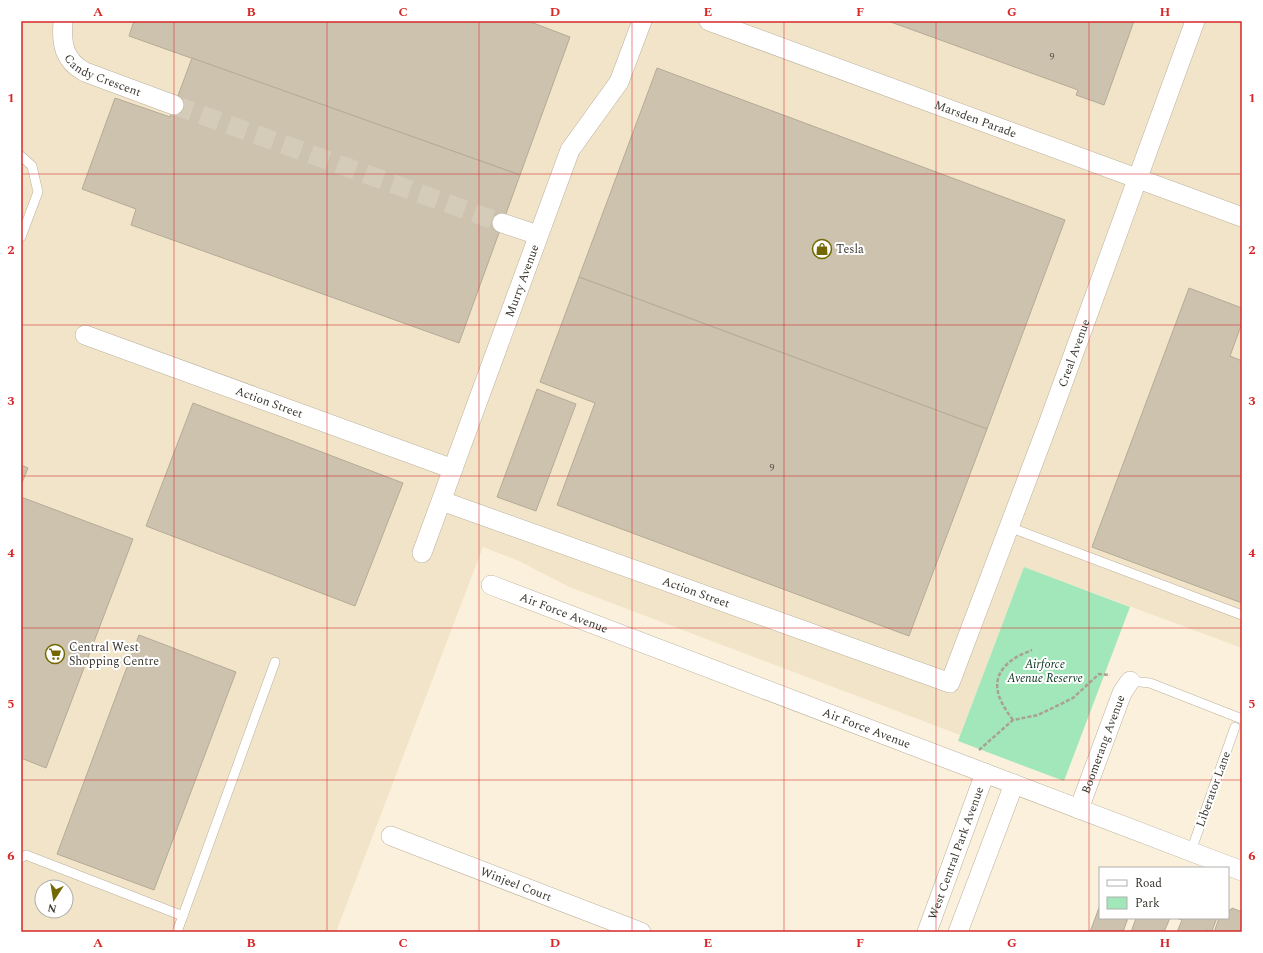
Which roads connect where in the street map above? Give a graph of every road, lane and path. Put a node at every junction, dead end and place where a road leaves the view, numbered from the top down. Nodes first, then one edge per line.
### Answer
1 (63, 21) edge
2 (642, 21) edge
3 (709, 21) edge
4 (1195, 21) edge
5 (174, 105) tunnel mouth
6 (21, 156) edge
7 (1138, 179) junction
8 (1242, 217) edge
9 (502, 223) tunnel mouth
10 (538, 235) junction
11 (21, 236) edge
12 (85, 335) dead end
13 (453, 469) junction
14 (442, 501) junction
15 (1009, 527) junction
16 (422, 553) dead end
17 (491, 585) dead end
18 (1242, 614) edge
19 (1032, 650) dead end
20 (274, 662) dead end
21 (1128, 682) junction
22 (950, 683) joint
23 (1242, 718) edge
24 (1013, 720) junction
25 (1235, 727) dead end
26 (978, 753) dead end
27 (985, 773) junction
28 (1014, 784) junction
29 (1079, 809) junction
30 (391, 836) dead end
31 (1191, 852) junction
32 (21, 858) edge
33 (1242, 871) edge
34 (183, 916) junction
35 (177, 932) edge
36 (641, 932) edge
37 (927, 932) edge
38 (958, 932) edge

1 - 5 street, Candy Crescent
2 - 10 street, Murry Avenue
3 - 7 street, Marsden Parade
4 - 7 street, Creal Avenue
6 - 11 lane
7 - 8 street, Marsden Parade
7 - 15 street, Creal Avenue
9 - 10 street
10 - 13 street, Murry Avenue
12 - 13 street, Action Street
13 - 14 street, Murry Avenue
14 - 16 street, Murry Avenue
14 - 22 street, Action Street
15 - 18 lane
15 - 22 street, Creal Avenue
17 - 27 street, Air Force Avenue
19 - 24 path
20 - 34 lane
21 - 23 lane
21 - 24 path
21 - 29 street, Boomerang Avenue
24 - 26 path
25 - 31 lane, Liberator Lane
27 - 28 street, Air Force Avenue
27 - 37 street, West Central Park Avenue
28 - 29 street, Air Force Avenue
28 - 38 street
29 - 31 street, Air Force Avenue
30 - 36 street, Winjeel Court
31 - 33 street, Air Force Avenue
32 - 34 lane
34 - 35 lane

